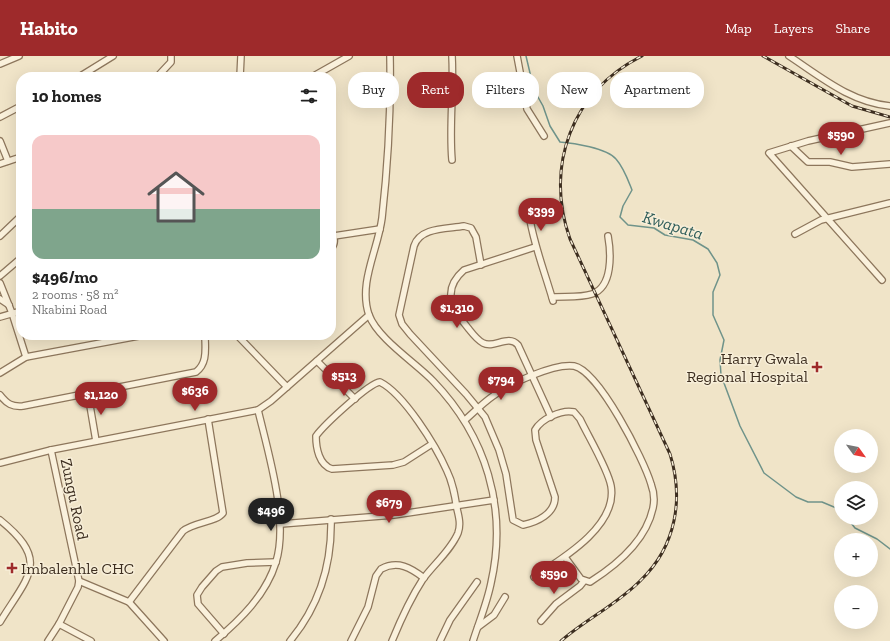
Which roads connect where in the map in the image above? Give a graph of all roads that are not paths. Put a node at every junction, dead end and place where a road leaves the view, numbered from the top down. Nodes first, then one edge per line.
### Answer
1 (19, 56) edge
2 (113, 56) edge
3 (171, 56) edge
4 (241, 56) edge
5 (349, 56) edge
6 (390, 56) edge
7 (452, 56) edge
8 (517, 56) edge
9 (789, 56) edge
10 (797, 58) edge
11 (0, 64) edge
12 (87, 72) edge
13 (162, 72) edge
14 (239, 72) edge
15 (321, 72) edge
16 (890, 106) edge
17 (16, 109) edge
18 (0, 117) edge
19 (890, 123) edge
20 (544, 136) dead end
21 (0, 141) edge
22 (791, 146) junction
23 (16, 159) edge
24 (452, 160) dead end
25 (8, 161) junction
26 (0, 164) edge
27 (890, 164) edge
28 (890, 203) edge
29 (828, 218) junction
30 (530, 220) dead end
31 (16, 221) edge
32 (380, 229) junction
33 (795, 234) dead end
34 (0, 236) edge
35 (336, 236) edge
36 (608, 236) dead end
37 (535, 247) junction
38 (16, 262) edge
39 (482, 265) junction
40 (0, 276) edge
41 (882, 280) dead end
42 (0, 283) edge
43 (0, 299) edge
44 (9, 305) junction
45 (16, 312) edge
46 (12, 313) junction
47 (369, 316) junction
48 (0, 317) edge
49 (16, 326) edge
50 (21, 340) edge
51 (117, 340) edge
52 (205, 340) edge
53 (242, 340) edge
54 (26, 357) junction
55 (317, 361) junction
56 (0, 373) edge
57 (532, 376) junction
58 (287, 387) junction
59 (88, 394) junction
60 (0, 395) edge
61 (355, 399) junction
62 (478, 408) junction
63 (258, 410) junction
64 (551, 417) junction
65 (208, 419) junction
66 (465, 420) junction
67 (96, 441) junction
68 (432, 444) junction
69 (51, 450) junction
70 (0, 463) edge
71 (494, 500) junction
72 (456, 506) junction
73 (331, 519) junction
74 (0, 520) edge
75 (281, 524) junction
76 (565, 557) junction
77 (276, 562) junction
78 (534, 577) dead end
79 (424, 578) junction
80 (79, 580) junction
81 (584, 581) junction
82 (477, 582) dead end
83 (505, 597) dead end
84 (129, 602) junction
85 (541, 621) dead end
86 (0, 622) edge
87 (59, 624) junction
88 (477, 627) junction
89 (224, 634) junction
90 (48, 641) edge
91 (91, 641) edge
92 (164, 641) edge
93 (216, 641) edge
94 (290, 641) edge
95 (351, 641) edge
96 (392, 641) edge
97 (440, 641) edge
98 (473, 641) edge

1 - 11 street
2 - 12 street
3 - 13 street
4 - 14 street
5 - 15 street
6 - 32 street
7 - 24 street
8 - 20 street
9 - 10 street
10 - 16 street
17 - 18 street
19 - 22 street
21 - 25 street
22 - 27 street
22 - 29 street
23 - 25 street
25 - 26 street
28 - 29 street
29 - 33 street
29 - 41 street
30 - 37 street
31 - 34 street
32 - 35 street
32 - 47 street
36 - 37 street
37 - 39 street
38 - 40 street
39 - 57 street
39 - 62 street
42 - 44 street
43 - 44 street
44 - 46 street
45 - 46 street
46 - 48 street
46 - 49 street
47 - 55 street
47 - 66 street
50 - 54 street
51 - 54 street
52 - 59 street
53 - 58 street
54 - 56 street
55 - 58 street
55 - 61 street
57 - 62 street
57 - 64 street
57 - 81 street
58 - 63 street
59 - 60 street
59 - 67 street
61 - 68 street
61 - 68 street
62 - 64 street
62 - 66 street
63 - 65 street
63 - 75 street
64 - 76 street
65 - 67 street
65 - 84 street
66 - 71 street
67 - 69 street
68 - 72 street
69 - 70 street
69 - 80 street, Zungu Road
71 - 72 street
71 - 88 street
72 - 73 street
72 - 79 street
73 - 75 street
73 - 94 street
74 - 86 street
75 - 77 street
76 - 78 street
76 - 81 street
77 - 89 street
77 - 89 street
79 - 95 street
79 - 96 street
80 - 84 street
80 - 87 street
81 - 85 street
82 - 97 street
83 - 88 street
84 - 92 street
87 - 90 street
87 - 91 street
88 - 98 street
89 - 93 street

